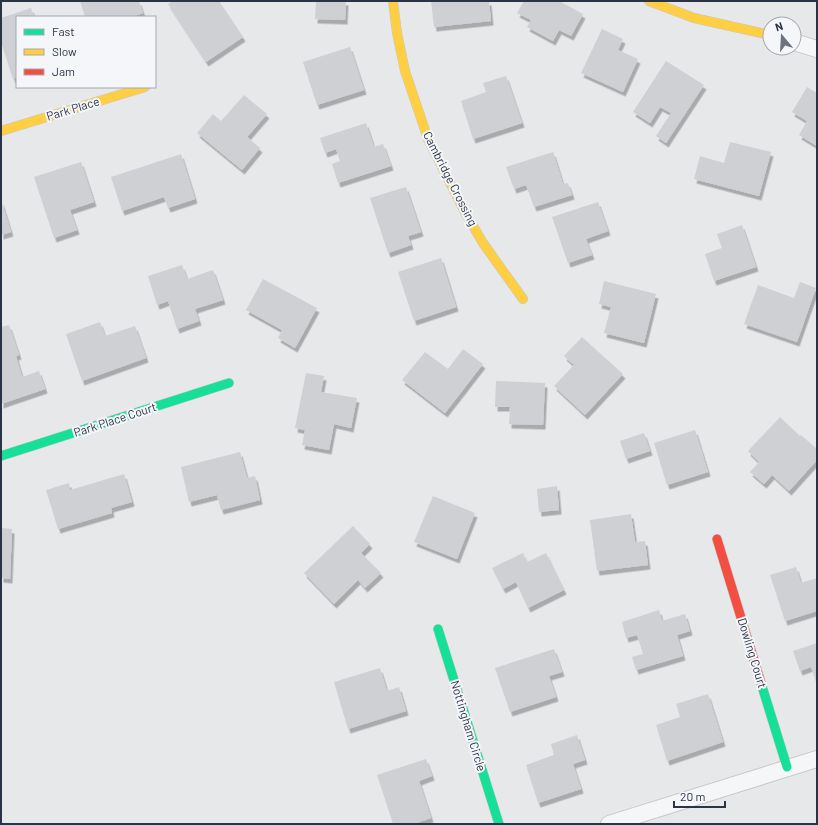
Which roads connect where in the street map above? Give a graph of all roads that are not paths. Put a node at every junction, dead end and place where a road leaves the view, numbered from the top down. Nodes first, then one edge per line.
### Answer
1 (393, 1) edge
2 (649, 1) edge
3 (762, 33) edge
4 (802, 44) edge
5 (817, 49) edge
6 (142, 88) edge
7 (1, 131) edge
8 (523, 299) dead end
9 (229, 383) dead end
10 (1, 456) edge
11 (717, 539) dead end
12 (438, 629) dead end
13 (817, 759) edge
14 (787, 767) junction
15 (499, 824) edge
16 (609, 824) edge

1 - 8 street, Cambridge Crossing
2 - 3 street
4 - 5 street
6 - 7 street, Park Place
9 - 10 street, Park Place Court
11 - 14 street, Dowling Court
12 - 15 street, Nottingham Circle
13 - 14 street
14 - 16 street

